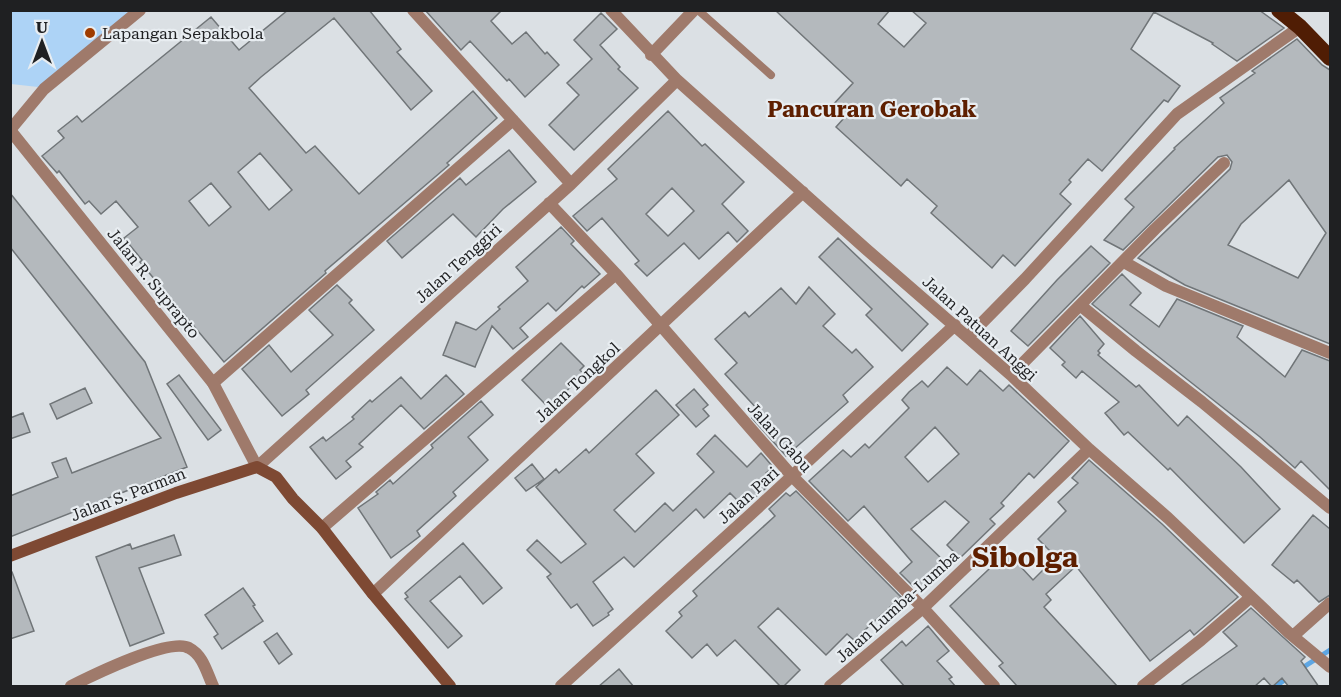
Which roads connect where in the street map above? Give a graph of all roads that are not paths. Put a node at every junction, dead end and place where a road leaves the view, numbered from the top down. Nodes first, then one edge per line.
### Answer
1 (140, 10) edge
2 (413, 10) edge
3 (611, 10) edge
4 (696, 10) edge
5 (1279, 10) edge
6 (1300, 27) junction
7 (651, 55) junction
8 (1330, 58) edge
9 (771, 75) dead end
10 (677, 80) junction
11 (513, 120) junction
12 (10, 130) edge
13 (1224, 163) dead end
14 (571, 184) junction
15 (803, 192) junction
16 (549, 203) junction
17 (1124, 262) junction
18 (616, 274) junction
19 (1080, 305) junction
20 (954, 325) junction
21 (660, 327) junction
22 (968, 337) junction
23 (1330, 353) edge
24 (1011, 375) junction
25 (213, 383) junction
26 (1089, 449) junction
27 (257, 467) junction
28 (792, 476) junction
29 (1330, 508) edge
30 (322, 528) junction
31 (10, 556) edge
32 (373, 594) junction
33 (1251, 597) junction
34 (1330, 603) edge
35 (923, 608) junction
36 (1293, 636) junction
37 (1328, 665) edge
38 (71, 687) edge
39 (213, 687) edge
40 (450, 687) edge
41 (561, 687) edge
42 (830, 687) edge
43 (994, 687) edge
44 (1143, 687) edge

1 - 12 street
2 - 11 street
3 - 7 street, Jalan Patuan Anggi
4 - 7 street
4 - 9 lane
5 - 6 highway
6 - 8 highway
6 - 22 street
7 - 10 street, Jalan Patuan Anggi
10 - 14 street, Jalan Tenggiri
10 - 15 street, Jalan Patuan Anggi
11 - 14 street
11 - 25 street
12 - 25 street, Jalan R. Suprapto
13 - 17 street
14 - 16 street, Jalan Tenggiri
15 - 20 street, Jalan Patuan Anggi
15 - 21 street, Jalan Tongkol
16 - 18 street, Jalan Gabu
16 - 27 street, Jalan Tenggiri
17 - 19 street
17 - 23 street
18 - 21 street, Jalan Gabu
18 - 30 street
19 - 24 street
19 - 29 street
20 - 22 street, Jalan Patuan Anggi
20 - 28 street, Jalan Pari
21 - 28 street, Jalan Gabu
21 - 32 street, Jalan Tongkol
22 - 24 street, Jalan Patuan Anggi
24 - 26 street, Jalan Patuan Anggi
25 - 27 street, Jalan R. Suprapto
26 - 33 street, Jalan Patuan Anggi
26 - 35 street, Jalan Lumba-Lumba
27 - 30 main road
27 - 31 main road, Jalan S. Parman
28 - 35 street, Jalan Gabu
28 - 41 street, Jalan Pari
30 - 32 main road
32 - 40 main road
33 - 36 street, Jalan Patuan Anggi
33 - 44 street
34 - 36 street
35 - 42 street, Jalan Lumba-Lumba
35 - 43 street, Jalan Gabu
36 - 37 street, Jalan Patuan Anggi
38 - 39 street

